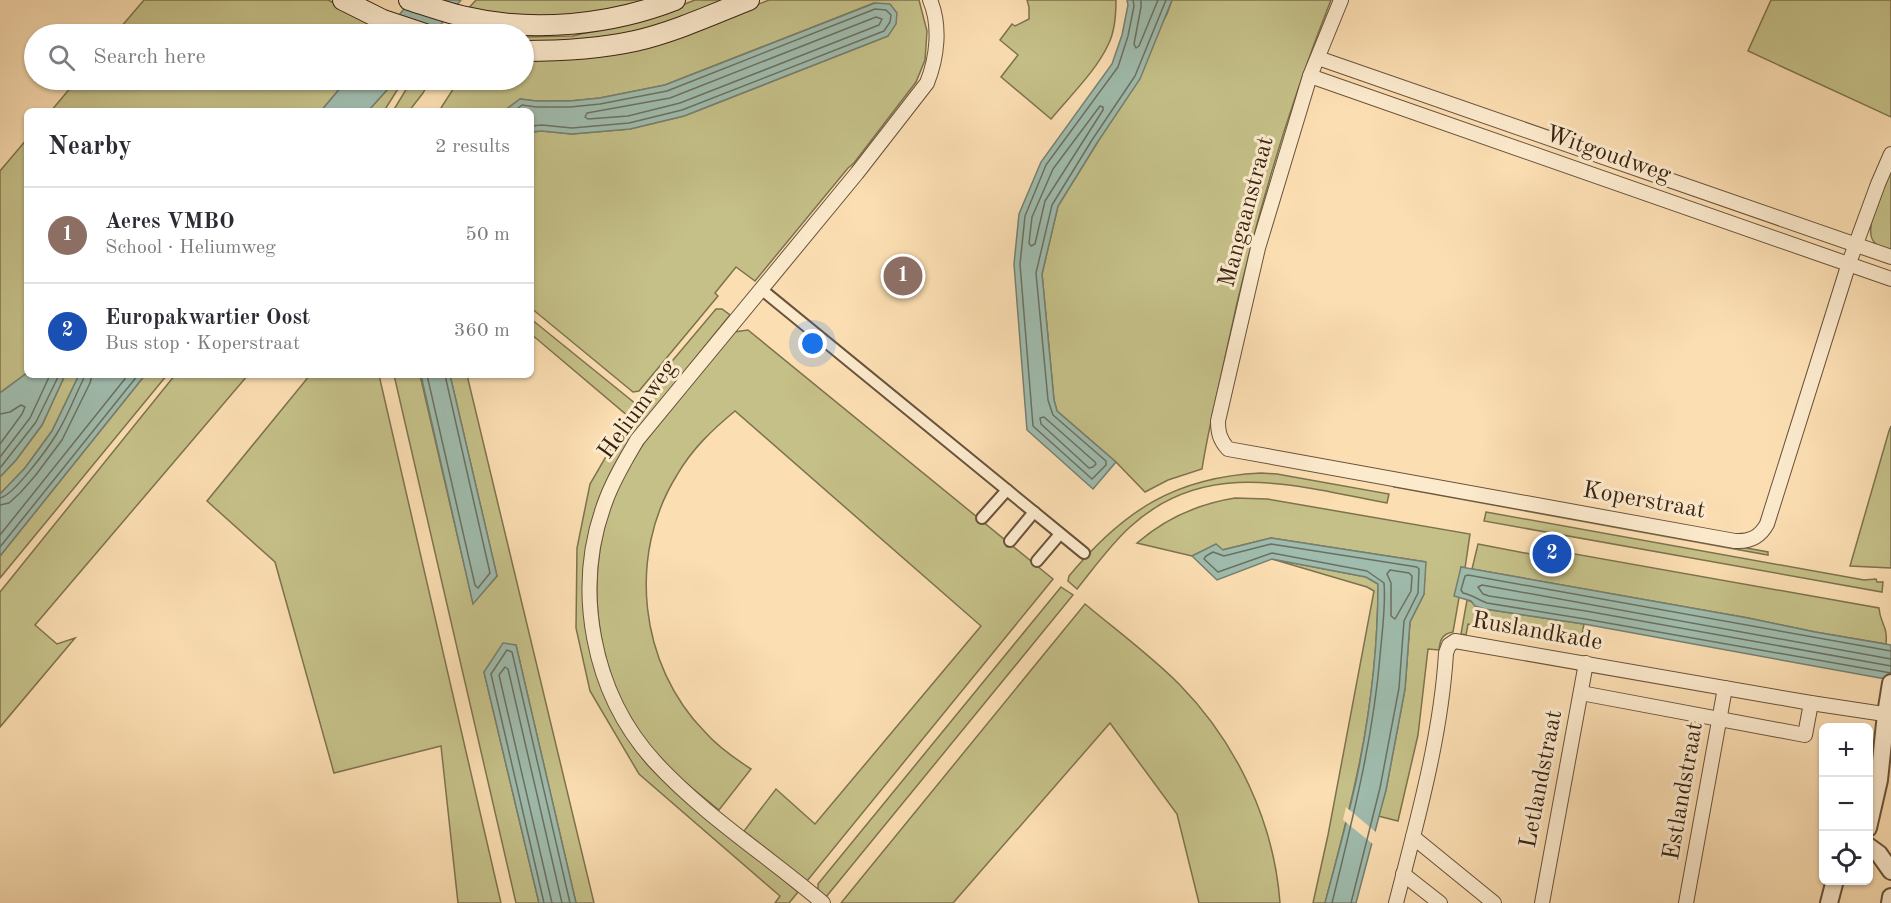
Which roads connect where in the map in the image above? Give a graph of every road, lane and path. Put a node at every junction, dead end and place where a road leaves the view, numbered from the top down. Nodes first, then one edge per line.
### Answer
1 (343, 0) edge
2 (409, 0) edge
3 (675, 0) edge
4 (748, 0) edge
5 (930, 0) edge
6 (1341, 0) edge
7 (395, 24) edge
8 (534, 51) edge
9 (1318, 58) junction
10 (1310, 76) junction
11 (1891, 154) edge
12 (1856, 246) junction
13 (1891, 257) edge
14 (1849, 263) junction
15 (1891, 279) edge
16 (761, 289) junction
17 (1221, 441) joint
18 (1007, 490) junction
19 (1034, 512) junction
20 (982, 518) dead end
21 (1060, 534) junction
22 (1010, 541) dead end
23 (1084, 553) dead end
24 (1037, 561) dead end
25 (1586, 663) junction
26 (1725, 688) junction
27 (1890, 688) edge
28 (1581, 693) junction
29 (1811, 703) junction
30 (1888, 714) edge
31 (1720, 718) junction
32 (1891, 751) edge
33 (1879, 780) junction
34 (1873, 809) edge
35 (1413, 837) junction
36 (1873, 850) edge
37 (1891, 871) edge
38 (1403, 874) junction
39 (1833, 885) edge
40 (1891, 897) edge
41 (823, 903) edge
42 (1395, 903) edge
43 (1440, 903) edge
44 (1494, 903) edge
45 (1542, 903) edge
46 (1686, 903) edge
47 (1829, 903) edge
48 (1890, 903) edge

1 - 7 main road
2 - 3 main road
4 - 8 main road
5 - 16 street, Heliumweg
6 - 9 street, Mangaanstraat
9 - 10 street, Mangaanstraat
9 - 12 street, Witgoudweg
10 - 14 street, Witgoudweg
10 - 17 street, Mangaanstraat
11 - 12 street, Koperstraat
12 - 13 street, Witgoudweg
12 - 14 street, Koperstraat
14 - 15 street, Witgoudweg
14 - 17 street, Koperstraat
16 - 18 street
16 - 41 street, Heliumweg
18 - 19 street
18 - 20 street
19 - 21 street
19 - 22 street
21 - 23 street
21 - 24 street
25 - 26 street, Ruslandkade
25 - 28 street, Letlandstraat
25 - 35 street, Ruslandkade
26 - 29 street, Ruslandkade
26 - 31 street, Estlandstraat
27 - 30 street
28 - 31 street
28 - 45 street, Letlandstraat
29 - 30 street, Ruslandkade
29 - 31 street
30 - 33 street
31 - 46 street, Estlandstraat
32 - 33 street
33 - 34 street
35 - 38 street, Ruslandkade
35 - 44 street
36 - 37 street
38 - 42 street, Ruslandkade
38 - 43 street
39 - 47 street
40 - 48 street

